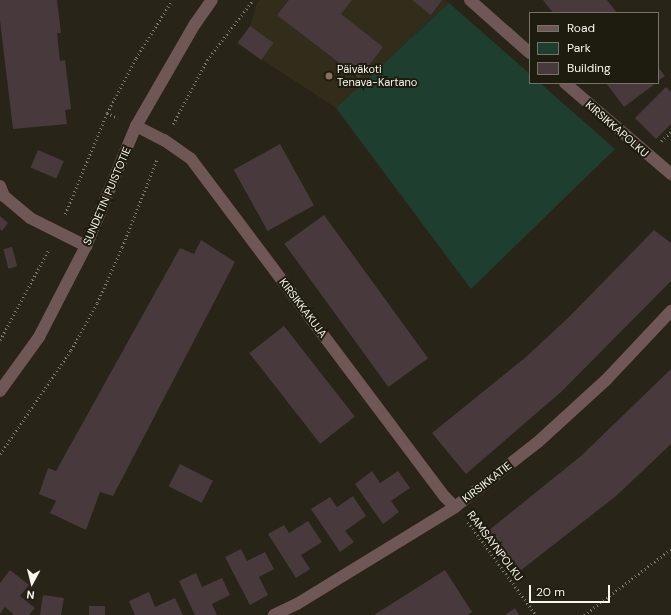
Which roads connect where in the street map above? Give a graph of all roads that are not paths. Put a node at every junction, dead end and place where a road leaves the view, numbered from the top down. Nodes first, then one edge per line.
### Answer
1 (212, 0) edge
2 (470, 0) edge
3 (529, 52) edge
4 (565, 84) edge
5 (136, 126) junction
6 (671, 174) edge
7 (0, 186) edge
8 (86, 246) junction
9 (671, 312) edge
10 (0, 391) edge
11 (455, 507) junction
12 (274, 615) edge

1 - 5 street, SUNDETIN PUISTOTIE
2 - 3 street
4 - 6 street, KIRSIKKAPOLKU
5 - 8 street, SUNDETIN PUISTOTIE
5 - 11 street, KIRSIKKAKUJA
7 - 8 street
8 - 10 street, SUNDETIN PUISTOTIE
9 - 11 street, KIRSIKKATIE
11 - 12 street, KIRSIKKATIE

